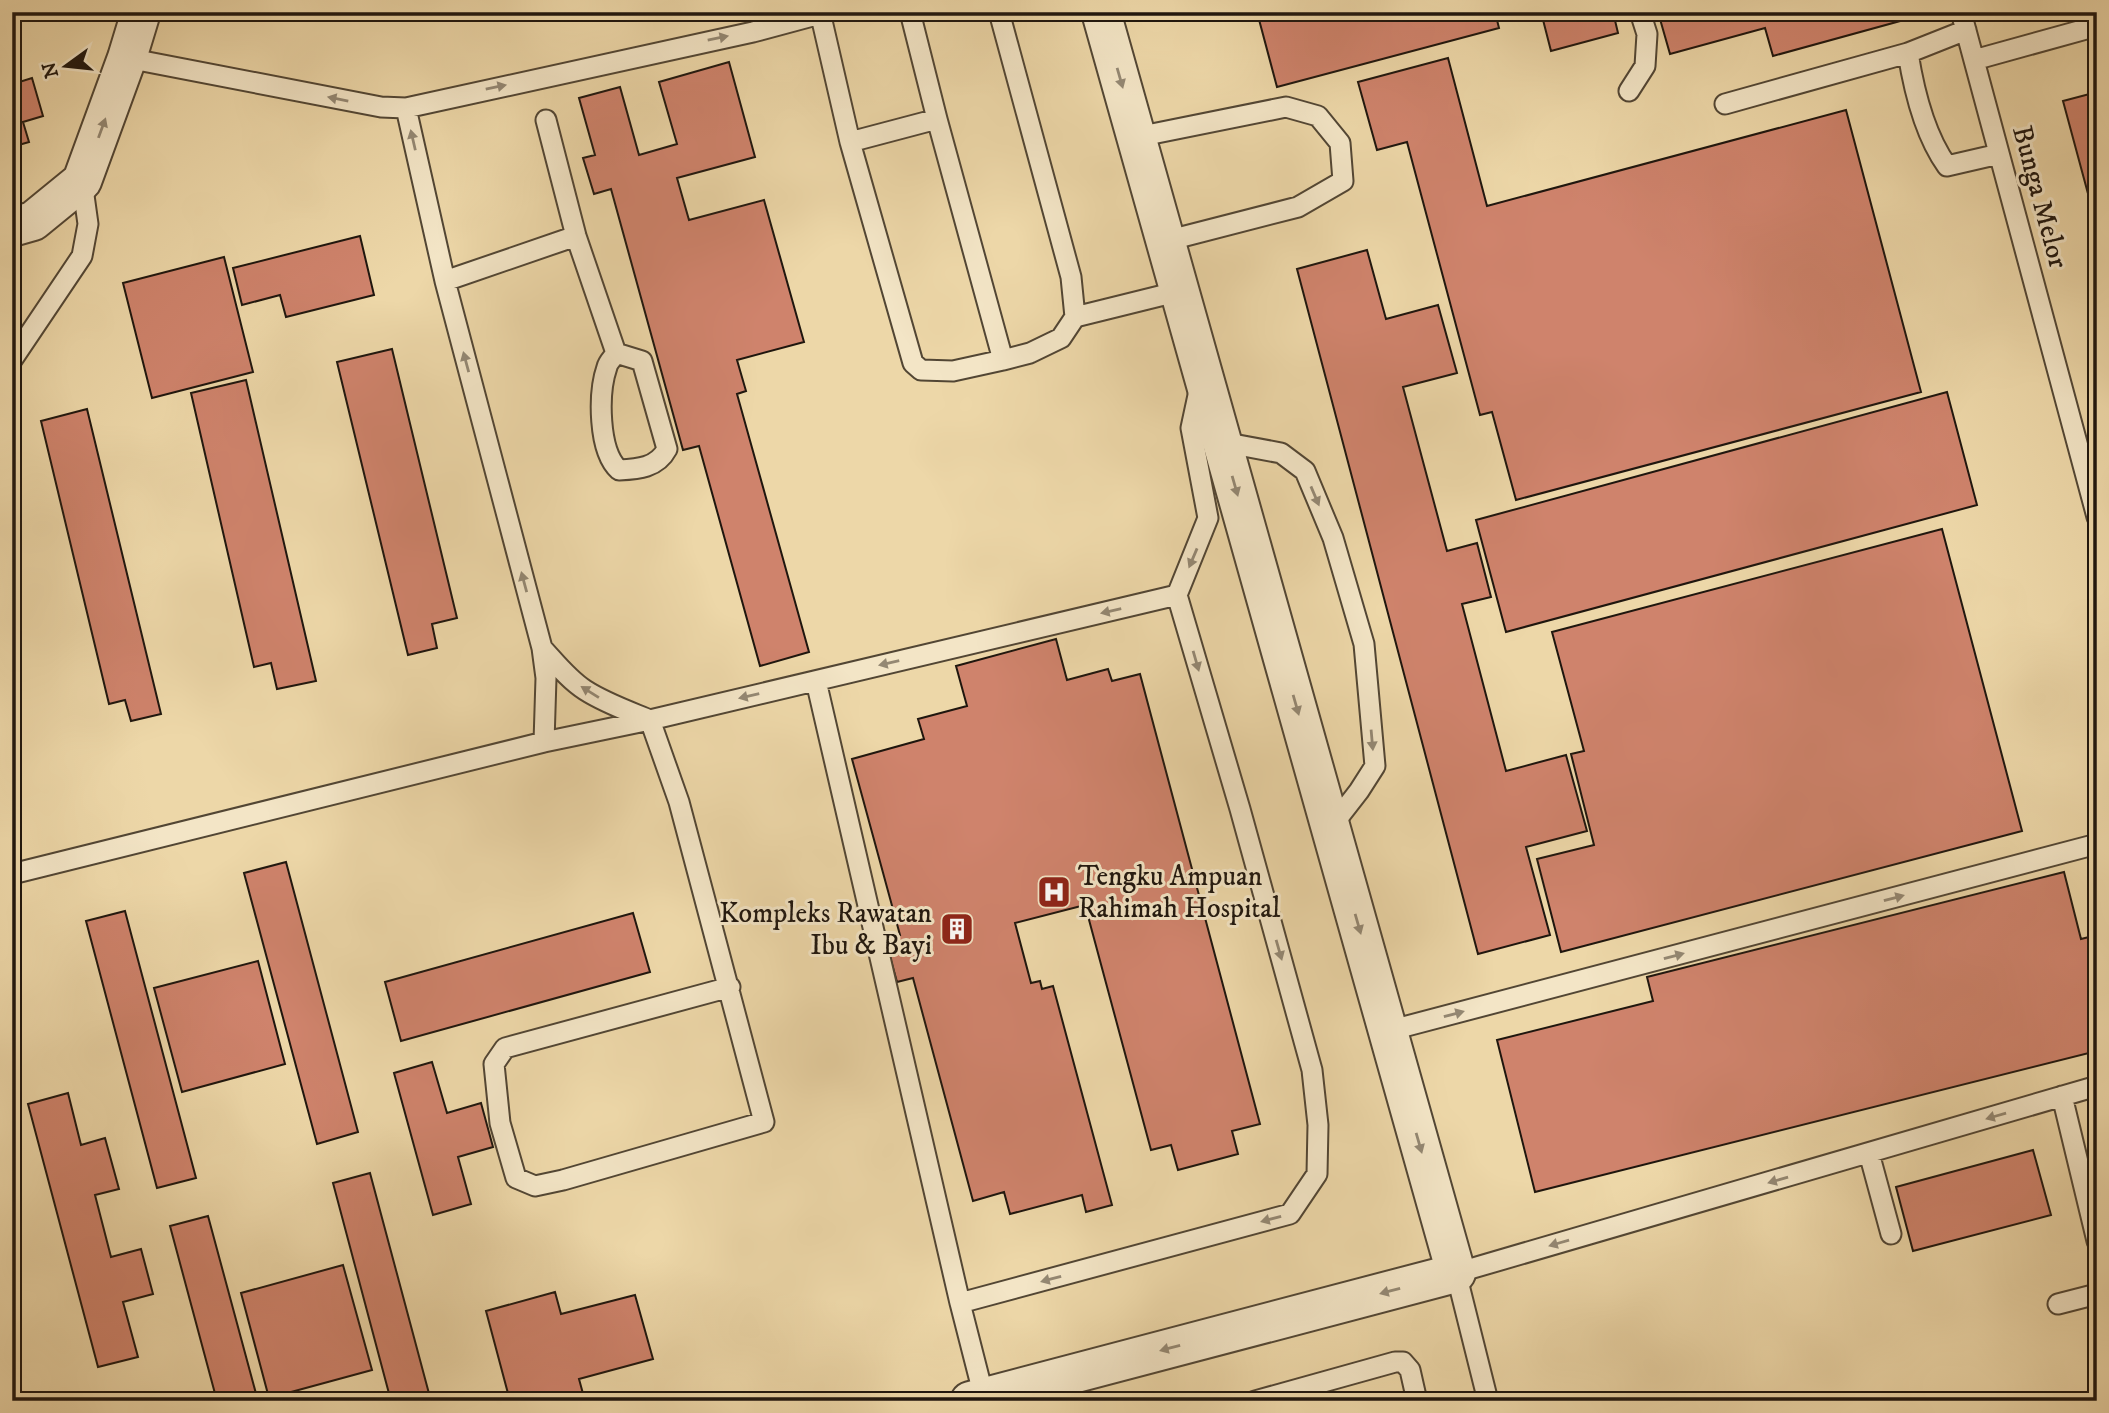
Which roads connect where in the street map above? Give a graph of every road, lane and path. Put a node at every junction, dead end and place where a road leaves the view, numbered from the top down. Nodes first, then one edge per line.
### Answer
1 (141, 12) edge
2 (911, 12) edge
3 (999, 12) edge
4 (1101, 12) edge
5 (1640, 12) edge
6 (820, 13) edge
7 (1964, 21) edge
8 (2097, 26) edge
9 (1908, 53) junction
10 (127, 58) junction
11 (1974, 60) junction
12 (1629, 91) dead end
13 (1725, 104) dead end
14 (406, 108) junction
15 (937, 119) junction
16 (546, 120) dead end
17 (1137, 137) junction
18 (850, 142) junction
19 (1999, 154) junction
20 (82, 181) junction
21 (12, 227) edge
22 (576, 236) junction
23 (1166, 241) junction
24 (445, 281) junction
25 (1180, 291) junction
26 (1075, 317) junction
27 (616, 353) junction
28 (12, 360) edge
29 (1003, 360) junction
30 (1203, 373) junction
31 (1222, 442) junction
32 (2097, 517) edge
33 (1177, 595) junction
34 (542, 648) junction
35 (816, 681) junction
36 (650, 720) junction
37 (544, 742) junction
38 (1331, 827) junction
39 (2097, 844) edge
40 (12, 874) edge
41 (730, 987) junction
42 (1388, 1031) junction
43 (2097, 1086) edge
44 (2062, 1096) junction
45 (1869, 1153) junction
46 (1891, 1234) dead end
47 (2097, 1241) edge
48 (1456, 1273) junction
49 (2097, 1294) edge
50 (960, 1304) junction
51 (2058, 1304) dead end
52 (977, 1399) edge
53 (1255, 1401) edge
54 (1417, 1401) edge
55 (1488, 1401) edge

1 - 10 street
2 - 15 lane
3 - 26 lane
4 -> 17 street
5 - 12 lane
14 -> 6 lane
6 - 18 lane
7 - 9 lane
7 - 11 lane, Bunga Melor
8 - 11 lane
9 - 13 lane
9 - 19 lane
14 -> 10 lane
20 -> 10 street
11 - 19 lane, Bunga Melor
24 -> 14 lane
15 - 18 lane
15 - 29 lane
16 - 22 lane
17 - 23 street
17 - 23 lane
18 - 29 lane
19 - 32 lane, Bunga Melor
20 - 21 street
20 - 28 lane
22 - 24 lane
22 - 27 lane
23 - 25 street
34 -> 24 lane
25 - 26 lane
25 - 30 street
26 - 29 lane
27 - 27 lane
30 - 31 street
30 -> 33 lane
31 -> 38 street
31 -> 38 lane
33 -> 35 lane
33 -> 50 lane
36 -> 34 lane
34 - 37 lane
35 -> 36 lane
35 - 50 lane
36 - 37 lane
36 - 41 lane
37 - 40 lane
38 -> 42 street
42 -> 39 lane
41 - 41 lane
42 -> 48 street
43 - 44 lane
44 -> 45 lane
44 - 47 lane
45 - 46 lane
45 -> 48 lane
48 -> 52 street
48 - 55 lane
49 - 51 lane
50 - 52 lane
53 - 54 lane

